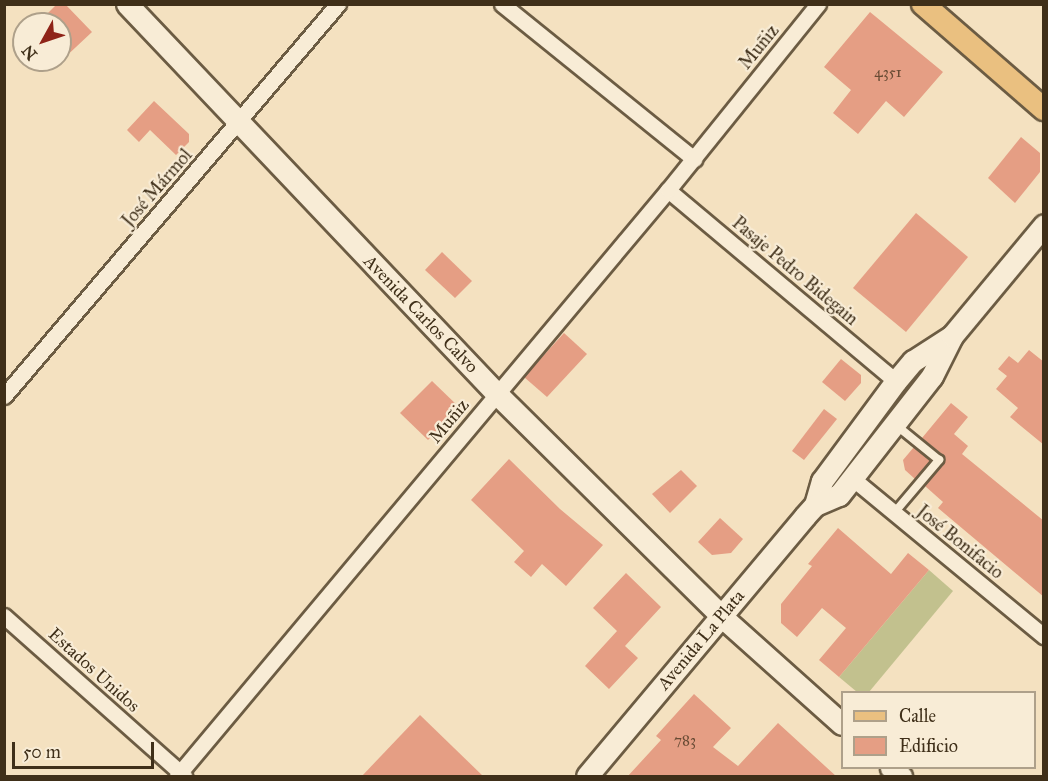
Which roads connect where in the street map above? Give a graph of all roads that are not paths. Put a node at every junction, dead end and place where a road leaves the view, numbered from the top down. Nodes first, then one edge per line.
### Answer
1 (127, 4) edge
2 (338, 4) edge
3 (502, 4) edge
4 (818, 4) edge
5 (922, 4) edge
6 (1044, 109) edge
7 (239, 123) junction
8 (694, 159) junction
9 (668, 190) junction
10 (1044, 225) edge
11 (952, 336) junction
12 (890, 389) junction
13 (497, 394) junction
14 (4, 396) edge
15 (895, 424) junction
16 (852, 478) junction
17 (815, 505) junction
18 (894, 513) junction
19 (4, 616) edge
20 (721, 616) junction
21 (1044, 636) edge
22 (841, 722) edge
23 (180, 775) edge
24 (587, 777) edge

1 - 7 main road, Avenida Carlos Calvo
2 - 7 street, José Mármol
3 - 8 street
4 - 8 street, Muñiz
5 - 6 main road
7 - 13 main road, Avenida Carlos Calvo
7 - 14 street, José Mármol
8 - 9 street, Muñiz
9 - 12 street, Pasaje Pedro Bidegain
9 - 13 street, Muñiz
10 - 11 main road, Avenida La Plata
11 - 12 main road, Avenida La Plata
11 - 15 main road, Avenida La Plata
12 - 16 main road
12 - 17 main road, Avenida La Plata
13 - 20 main road, Avenida Carlos Calvo
13 - 23 street, Muñiz
15 - 16 main road, Avenida La Plata
15 - 18 lane
16 - 17 main road, Avenida La Plata
16 - 18 street, José Bonifacio
17 - 20 main road, Avenida La Plata
18 - 21 street, José Bonifacio
19 - 23 street, Estados Unidos
20 - 22 main road, Avenida Carlos Calvo
20 - 24 main road, Avenida La Plata

